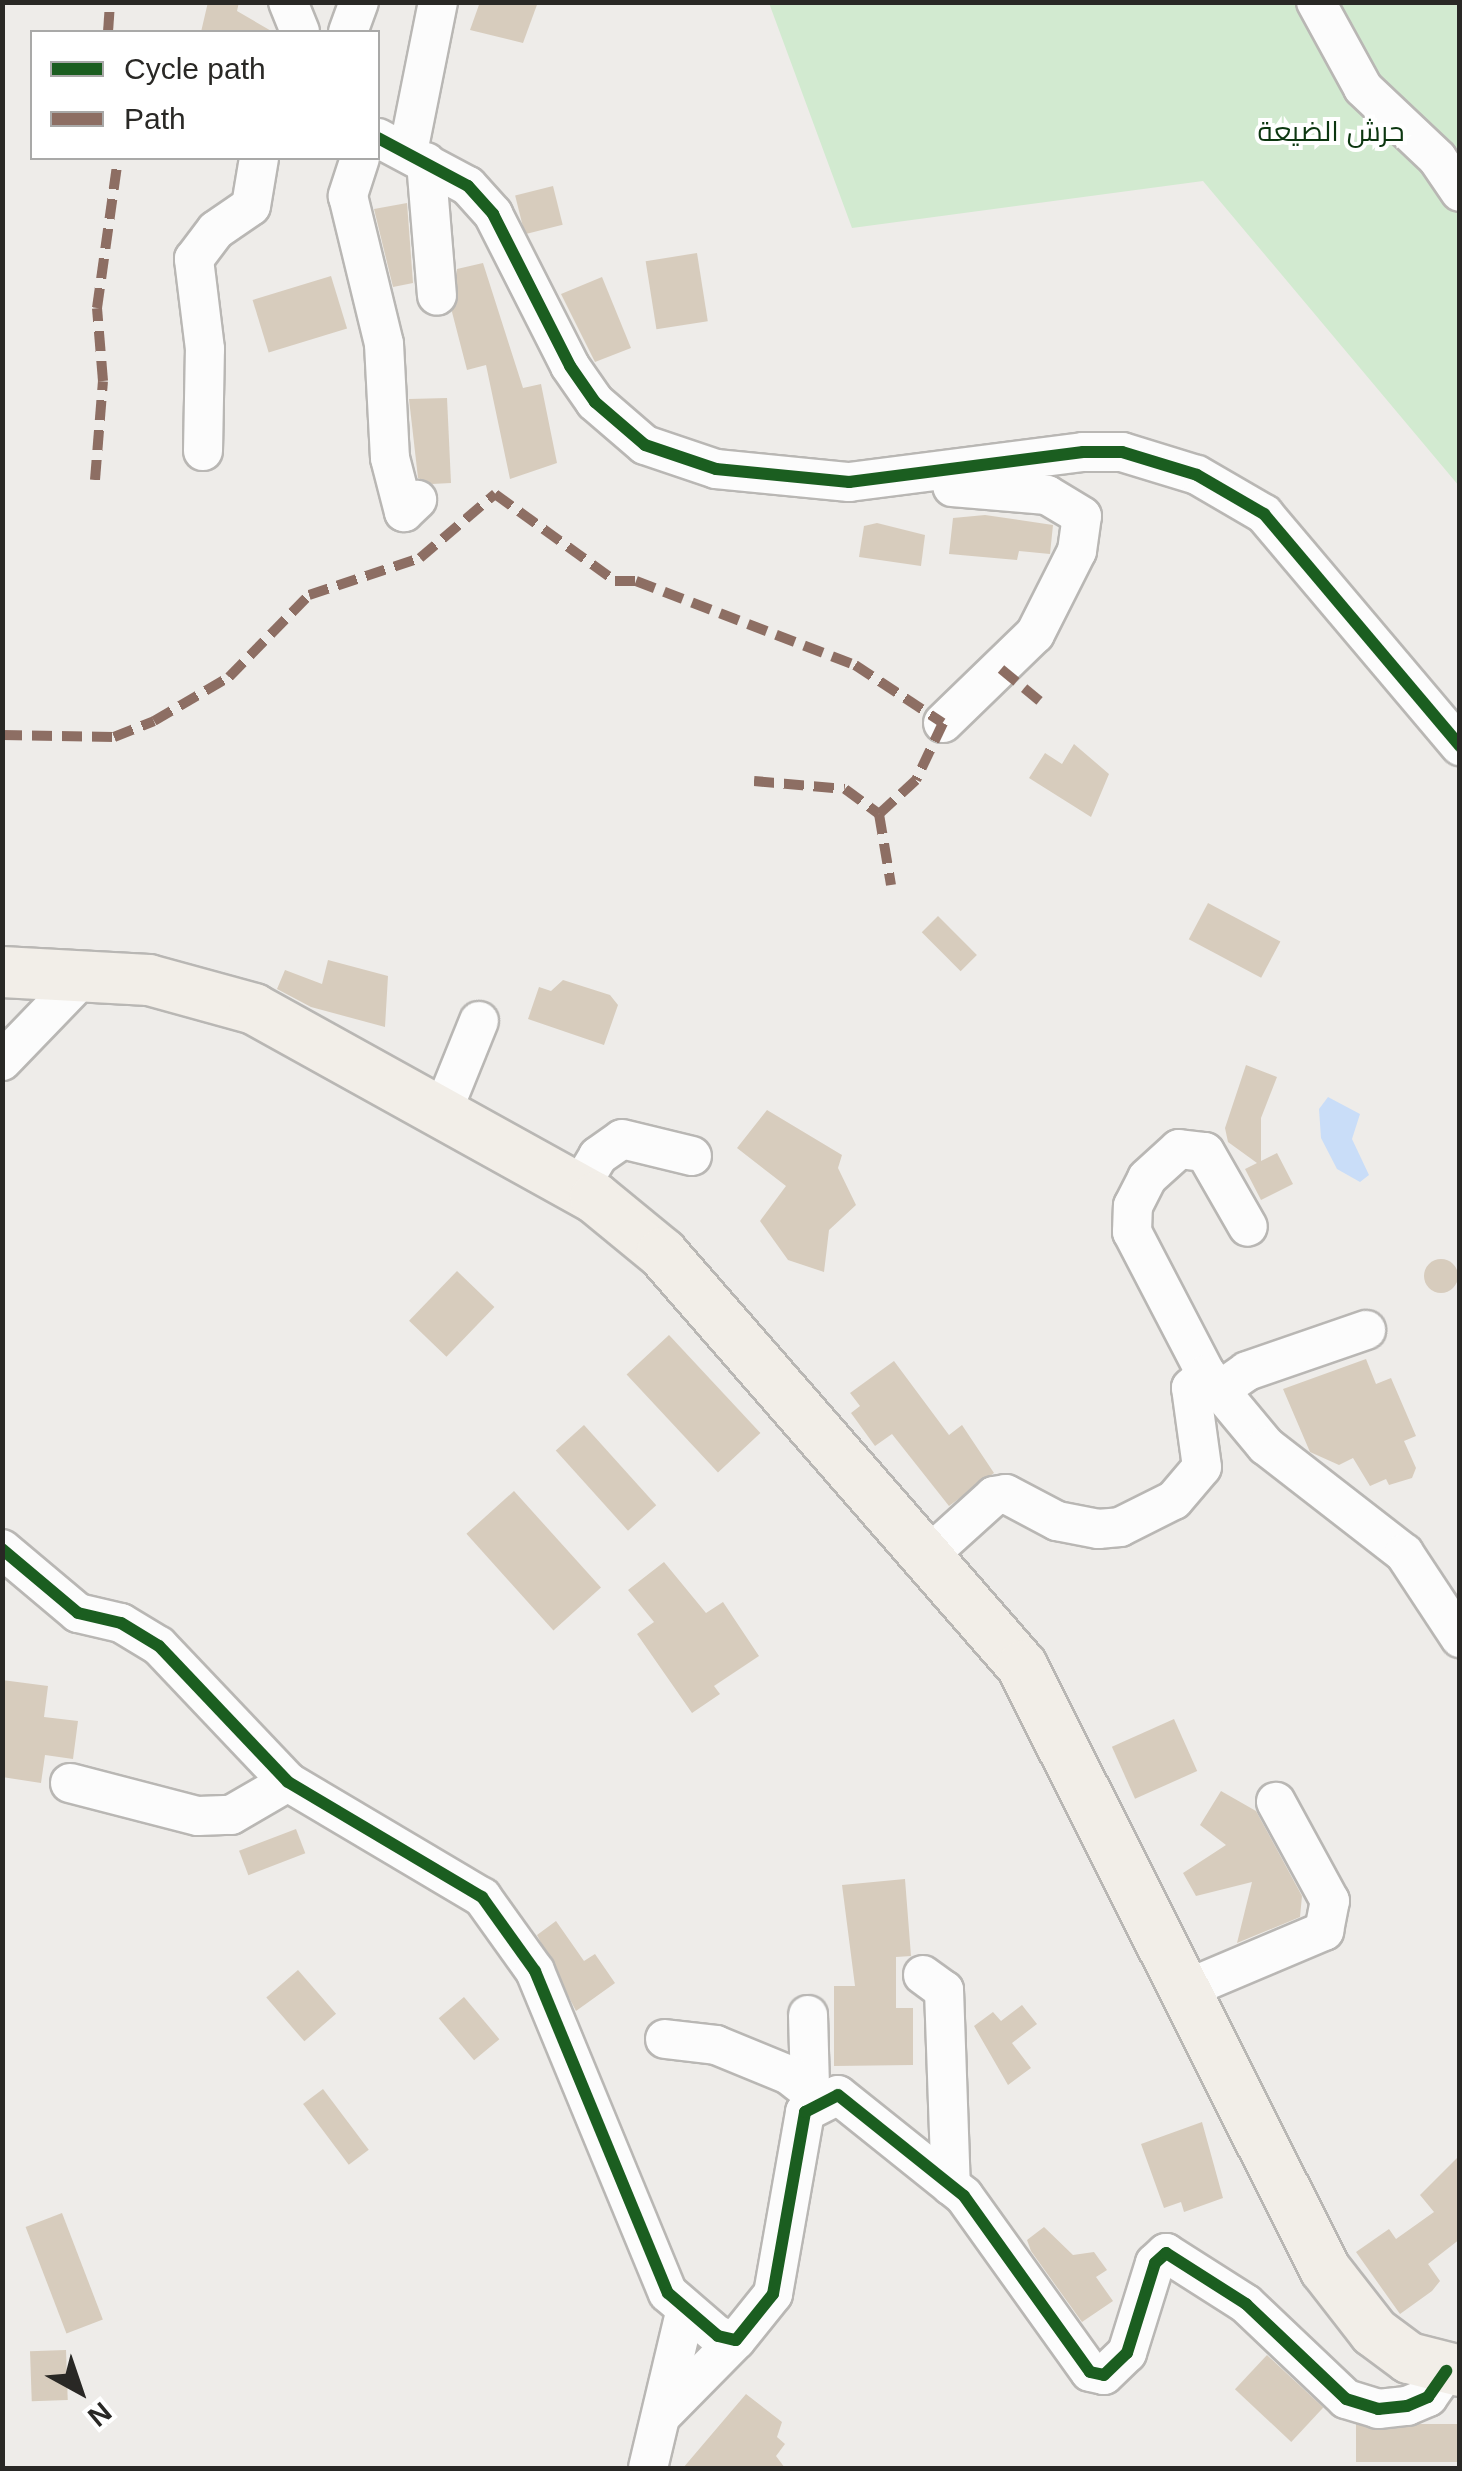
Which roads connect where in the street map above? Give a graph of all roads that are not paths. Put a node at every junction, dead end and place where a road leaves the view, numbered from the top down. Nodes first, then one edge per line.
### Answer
1 (359, 2) edge
2 (438, 2) edge
3 (1316, 2) edge
4 (349, 30) edge
5 (404, 151) edge
6 (259, 160) edge
7 (359, 160) edge
8 (1460, 192) edge
9 (436, 296) dead end
10 (203, 451) dead end
11 (885, 482) junction
12 (417, 500) dead end
13 (943, 723) dead end
14 (1460, 746) edge
15 (2, 972) edge
16 (84, 976) junction
17 (479, 1020) dead end
18 (2, 1061) edge
19 (443, 1110) junction
20 (692, 1156) dead end
21 (579, 1188) junction
22 (1248, 1226) dead end
23 (1366, 1330) dead end
24 (1214, 1381) junction
25 (2, 1549) edge
26 (931, 1553) junction
27 (1460, 1638) edge
28 (288, 1782) junction
29 (70, 1783) dead end
30 (1276, 1802) dead end
31 (924, 1975) dead end
32 (1189, 1988) junction
33 (808, 2015) dead end
34 (664, 2039) dead end
35 (815, 2093) junction
36 (951, 2186) junction
37 (685, 2313) junction
38 (736, 2340) junction
39 (1453, 2371) edge
40 (662, 2415) junction
41 (648, 2468) edge

1 - 4 street
2 - 5 street
3 - 8 street
5 - 9 street
5 - 11 street
6 - 10 street
7 - 12 street
11 - 13 street
11 - 14 street
15 - 16 main road
16 - 18 street
16 - 19 main road
17 - 19 street
19 - 21 main road
20 - 21 street
21 - 26 main road
22 - 24 street
23 - 24 street
24 - 26 street
24 - 27 street
25 - 28 street
26 - 32 main road
28 - 29 street
28 - 37 street
30 - 32 street
31 - 36 street
32 - 39 main road
33 - 35 street
34 - 35 street
35 - 36 street
35 - 38 street
36 - 39 street
37 - 38 street
37 - 40 street
38 - 40 street
40 - 41 street

